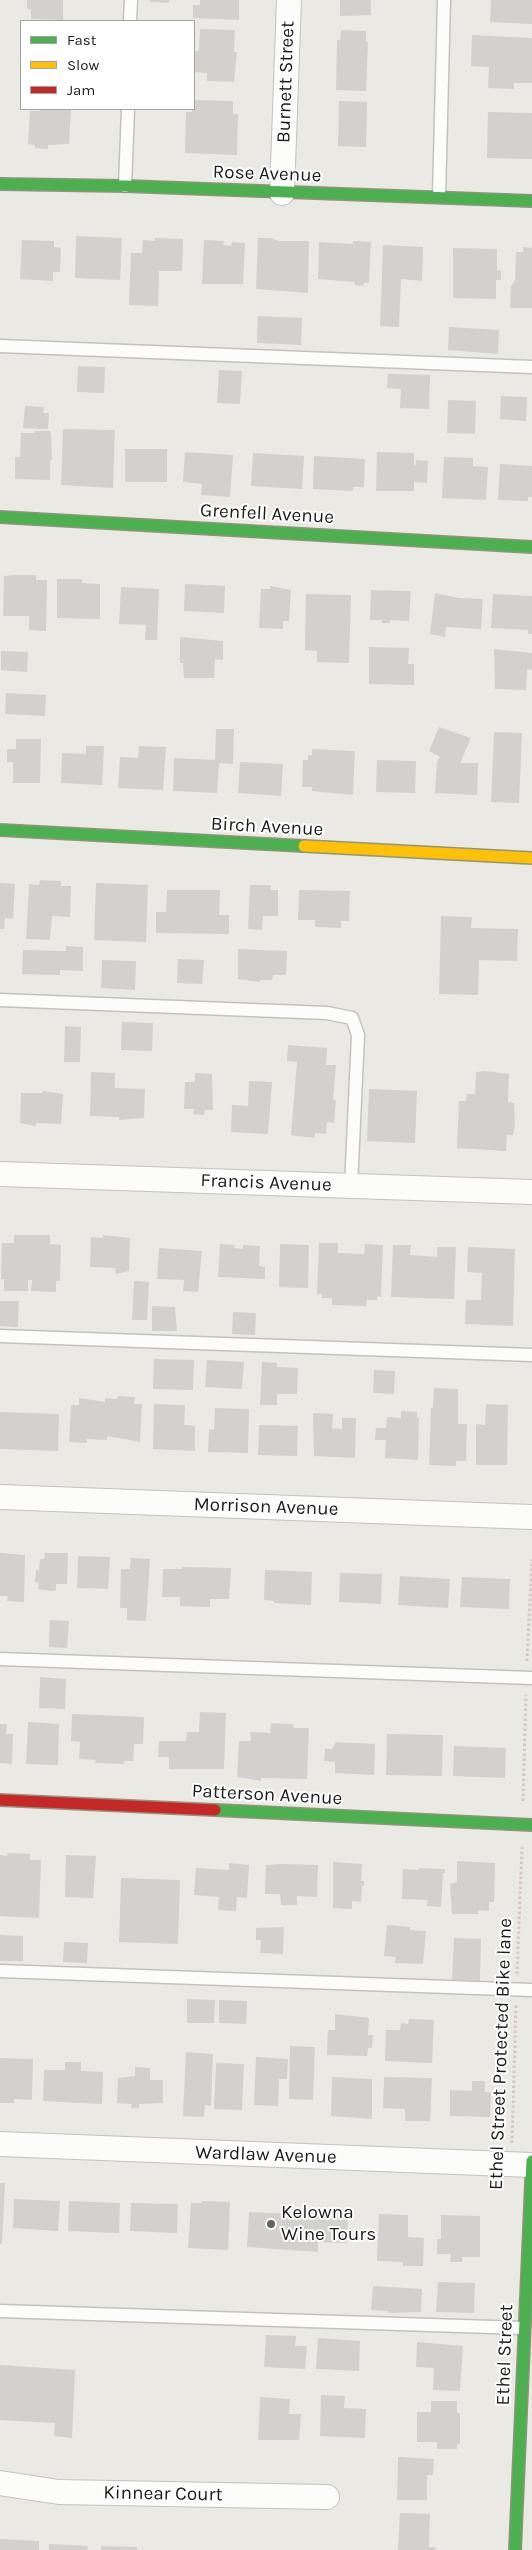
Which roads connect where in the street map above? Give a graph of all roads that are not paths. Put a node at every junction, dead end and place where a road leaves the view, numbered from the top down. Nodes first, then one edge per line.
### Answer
1 (131, 0) edge
2 (288, 0) edge
3 (444, 0) edge
4 (130, 20) edge
5 (128, 110) edge
6 (0, 184) edge
7 (125, 186) junction
8 (282, 193) junction
9 (439, 197) junction
10 (532, 200) edge
11 (0, 346) edge
12 (532, 367) edge
13 (0, 517) edge
14 (532, 546) edge
15 (0, 830) edge
16 (532, 858) edge
17 (0, 1000) edge
18 (0, 1174) edge
19 (351, 1186) junction
20 (532, 1192) edge
21 (0, 1336) edge
22 (532, 1355) edge
23 (0, 1497) edge
24 (532, 1517) edge
25 (0, 1659) edge
26 (529, 1678) edge
27 (0, 1800) edge
28 (527, 1825) edge
29 (0, 1971) edge
30 (532, 1990) edge
31 (0, 2144) edge
32 (525, 2164) edge
33 (0, 2311) edge
34 (523, 2328) junction
35 (0, 2483) edge
36 (327, 2497) dead end
37 (515, 2550) edge

1 - 4 lane
2 - 8 street, Burnett Street
3 - 9 lane
5 - 7 lane
6 - 7 street, Rose Avenue
7 - 8 street, Rose Avenue
8 - 9 street, Rose Avenue
9 - 10 street, Rose Avenue
11 - 12 lane
13 - 14 street, Grenfell Avenue
15 - 16 street, Birch Avenue
17 - 19 lane
18 - 19 street, Francis Avenue
19 - 20 street, Francis Avenue
21 - 22 lane
23 - 24 street, Morrison Avenue
25 - 26 lane
27 - 28 street, Patterson Avenue
29 - 30 lane
31 - 32 street, Wardlaw Avenue
32 - 34 street, Ethel Street
33 - 34 lane
34 - 37 street, Ethel Street
35 - 36 street, Kinnear Court

